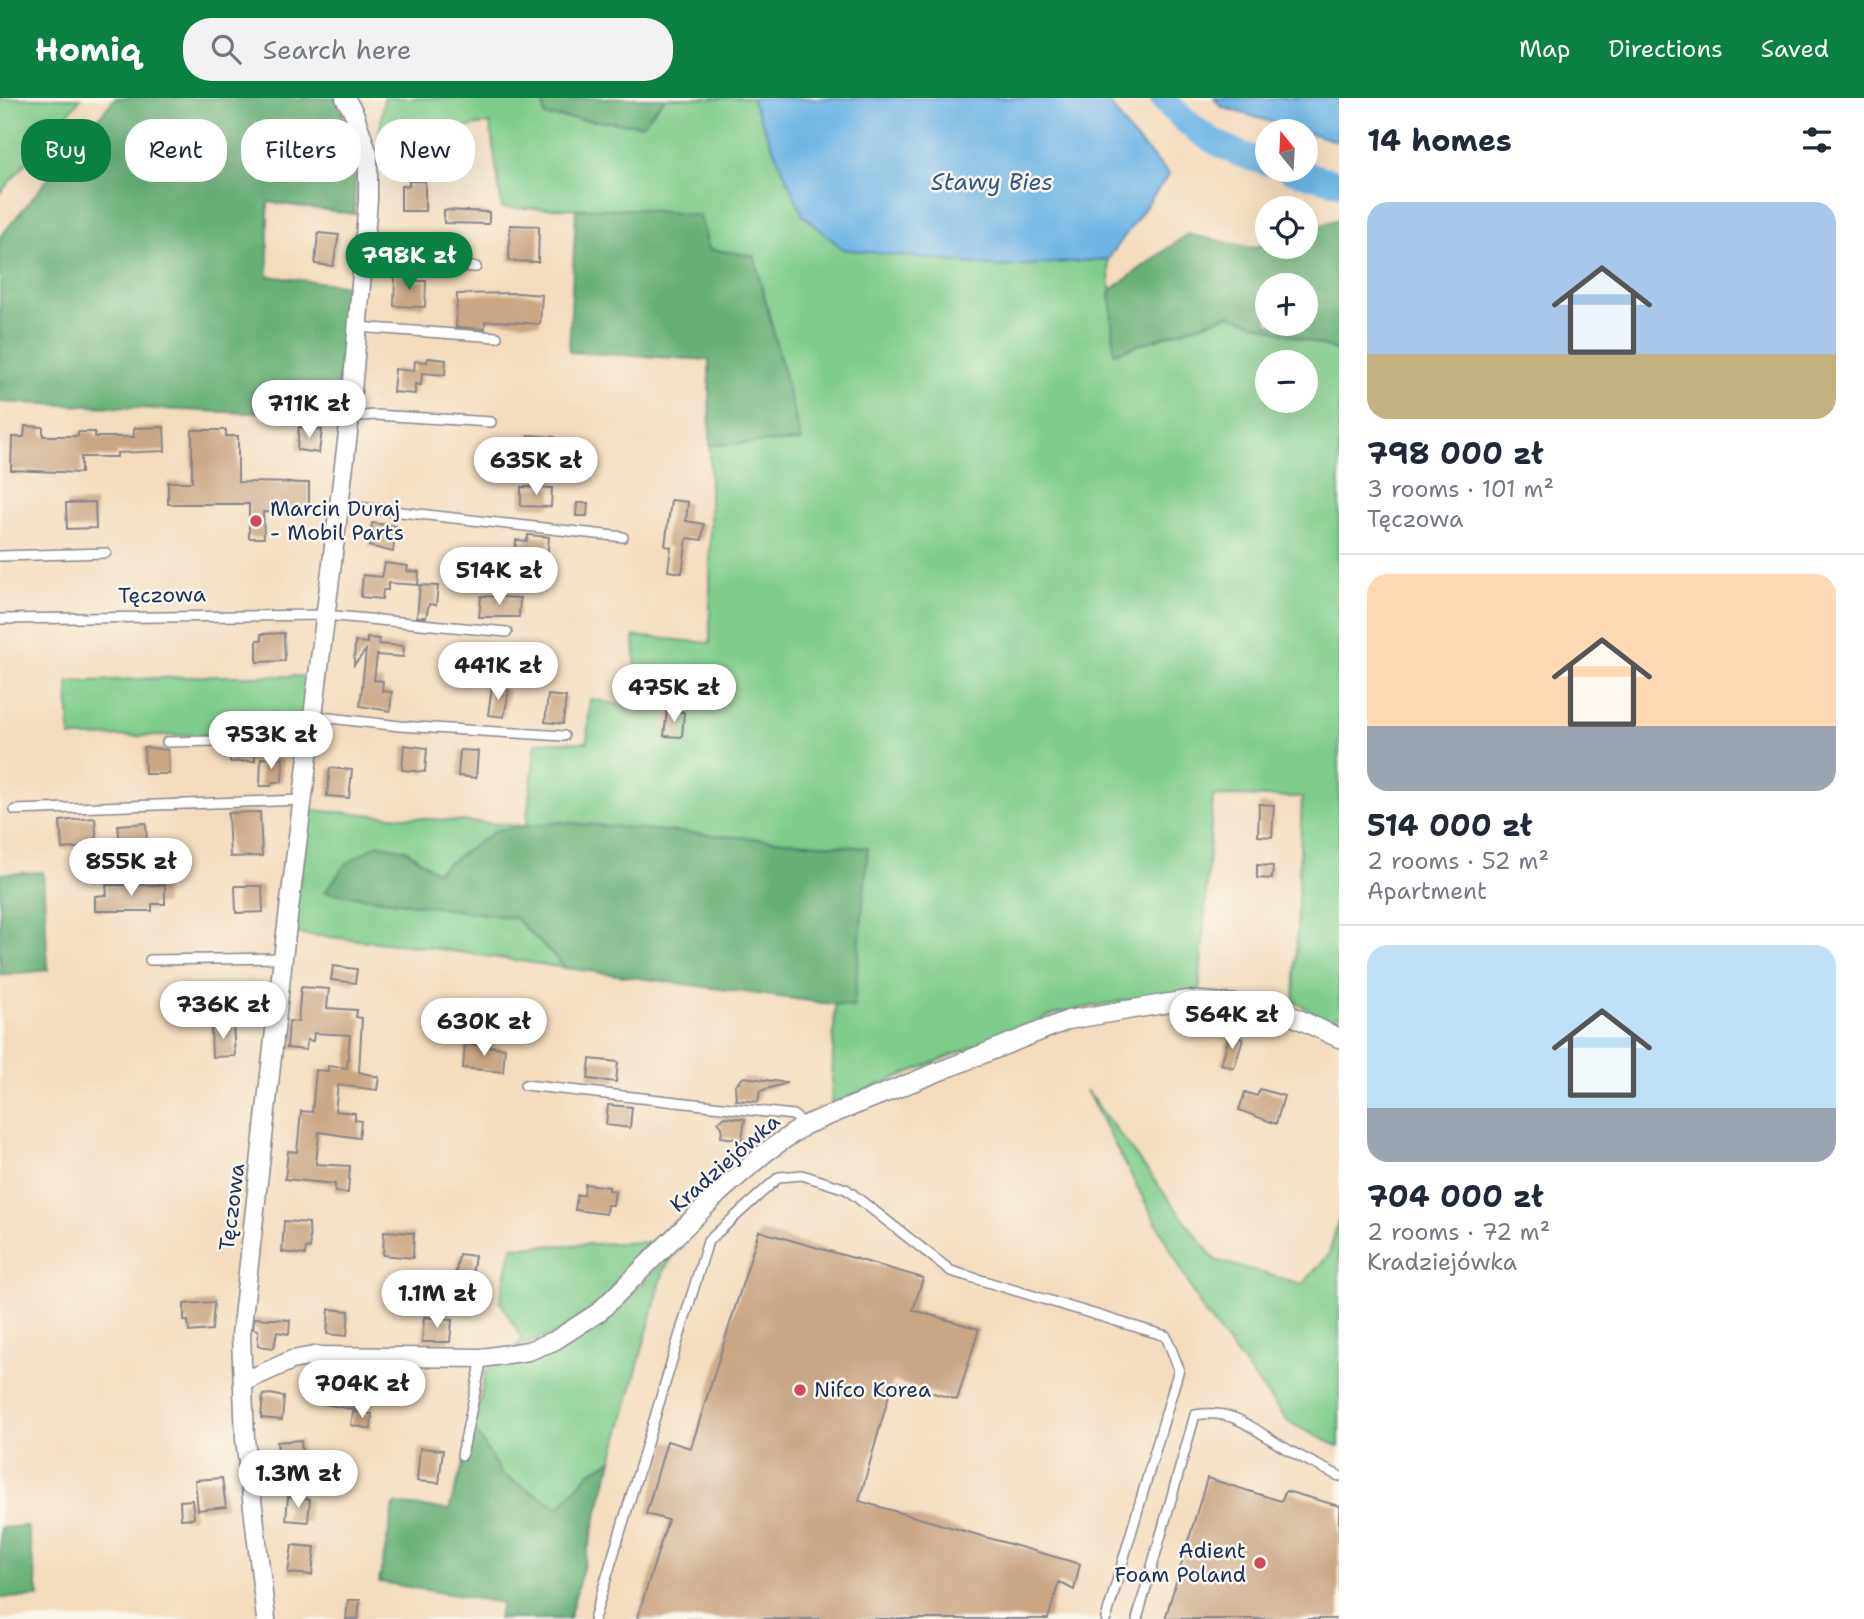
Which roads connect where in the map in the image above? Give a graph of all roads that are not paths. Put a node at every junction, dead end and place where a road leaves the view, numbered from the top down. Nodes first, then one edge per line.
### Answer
1 (345, 98) edge
2 (362, 264) junction
3 (476, 267) dead end
4 (357, 327) junction
5 (497, 337) dead end
6 (350, 417) junction
7 (491, 422) dead end
8 (339, 505) junction
9 (623, 537) dead end
10 (106, 553) dead end
11 (0, 556) edge
12 (325, 615) junction
13 (0, 619) edge
14 (507, 632) dead end
15 (312, 716) junction
16 (564, 736) dead end
17 (309, 739) junction
18 (167, 743) dead end
19 (302, 800) junction
20 (15, 810) dead end
21 (283, 958) junction
22 (150, 960) dead end
23 (1339, 1038) edge
24 (525, 1085) dead end
25 (805, 1125) junction
26 (482, 1358) junction
27 (243, 1382) junction
28 (462, 1455) dead end
29 (1339, 1476) edge
30 (266, 1619) edge
31 (594, 1619) edge
32 (1105, 1619) edge
33 (1136, 1619) edge

1 - 2 street, Tęczowa
2 - 3 lane
2 - 4 street, Tęczowa
4 - 5 lane
4 - 6 street, Tęczowa
6 - 7 lane
6 - 8 street, Tęczowa
8 - 9 lane
8 - 12 street, Tęczowa
10 - 11 lane
12 - 13 lane, Tęczowa
12 - 14 lane, Tęczowa
12 - 15 street, Tęczowa
15 - 16 lane
15 - 17 street, Tęczowa
17 - 18 lane
17 - 19 street, Tęczowa
19 - 20 lane
19 - 21 street, Tęczowa
21 - 22 lane
21 - 27 street, Tęczowa
23 - 25 street, Kradziejówka
24 - 25 lane
25 - 26 street, Kradziejówka
26 - 27 street, Kradziejówka
26 - 28 lane
27 - 30 street, Tęczowa
29 - 33 lane
31 - 32 lane

